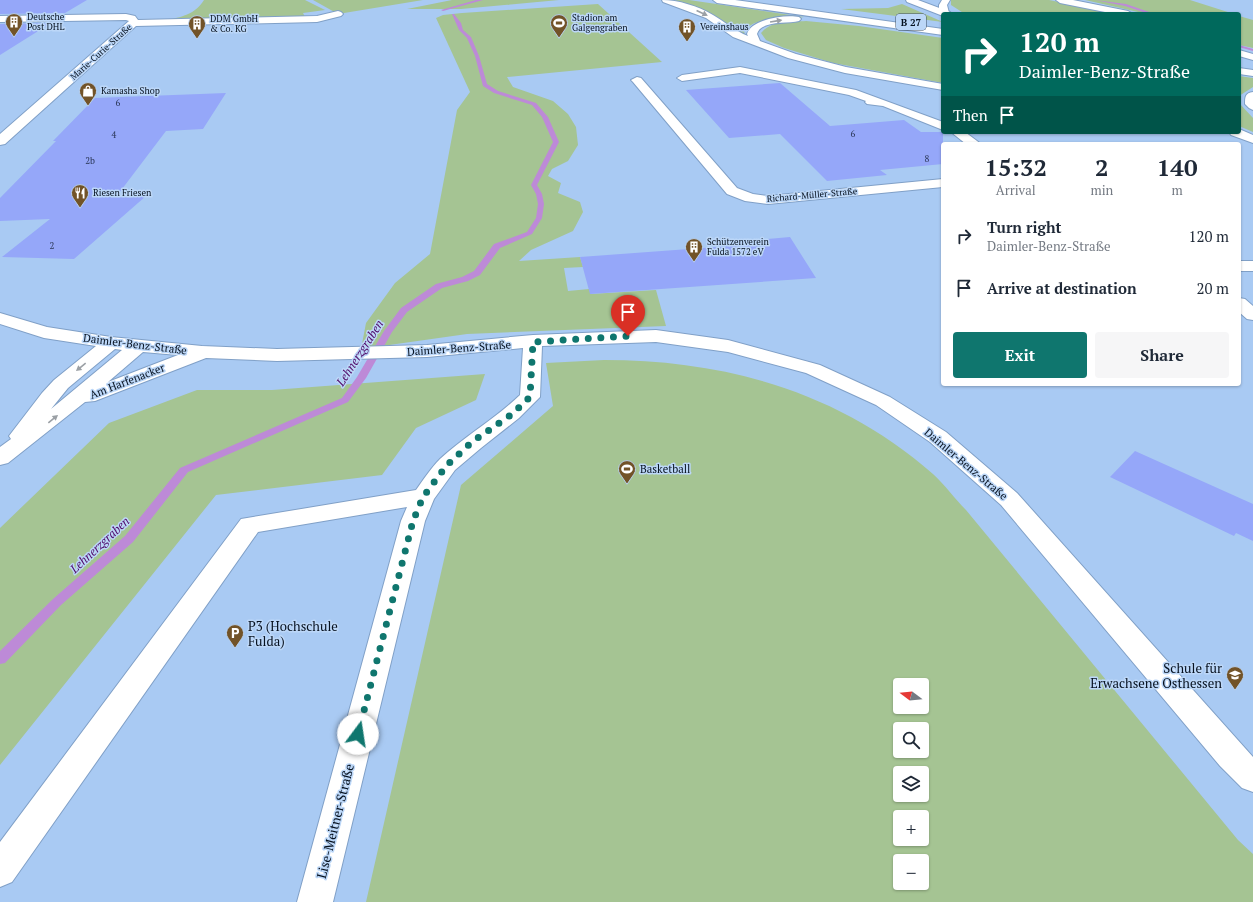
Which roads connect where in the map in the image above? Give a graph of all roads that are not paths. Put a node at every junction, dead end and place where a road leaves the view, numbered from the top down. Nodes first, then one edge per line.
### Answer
1 (666, 0) edge
2 (717, 0) edge
3 (749, 0) edge
4 (910, 0) edge
5 (946, 0) edge
6 (1060, 0) edge
7 (942, 12) edge
8 (945, 12) edge
9 (1118, 12) edge
10 (338, 14) dead end
11 (0, 19) edge
12 (133, 23) junction
13 (885, 24) junction
14 (941, 26) edge
15 (941, 32) edge
16 (756, 43) junction
17 (1241, 54) edge
18 (1253, 57) edge
19 (1241, 66) edge
20 (1253, 68) edge
21 (1241, 71) edge
22 (1253, 73) edge
23 (682, 78) dead end
24 (637, 80) dead end
25 (941, 87) edge
26 (1253, 95) edge
27 (828, 99) dead end
28 (885, 103) junction
29 (1253, 106) edge
30 (941, 113) edge
31 (916, 115) junction
32 (941, 125) edge
33 (960, 134) edge
34 (1241, 134) edge
35 (1253, 139) edge
36 (0, 141) edge
37 (972, 142) edge
38 (941, 183) edge
39 (1241, 266) edge
40 (1253, 266) edge
41 (1241, 305) edge
42 (1253, 315) edge
43 (0, 318) edge
44 (111, 342) junction
45 (533, 342) junction
46 (138, 346) junction
47 (202, 352) junction
48 (74, 401) junction
49 (5, 454) edge
50 (423, 497) junction
51 (1253, 778) edge
52 (0, 870) edge
53 (315, 902) edge

1 -> 16 main road
2 - 13 main road, B 27
3 - 14 main road, B 27
4 - 7 main road
5 - 8 main road
6 - 9 main road
10 - 12 main road
11 - 12 main road, Marie-Curie-Straße
12 - 36 main road, Marie-Curie-Straße
13 - 15 main road, B 27
16 -> 13 main road
16 - 25 main road
17 - 18 main road
19 - 20 main road
21 - 22 main road
23 - 28 main road
24 - 38 main road, Richard-Müller-Straße
26 - 29 main road
27 - 28 main road
28 - 31 main road
30 - 31 main road
31 - 32 main road
33 - 37 main road
34 - 35 main road
39 - 40 main road
41 - 42 main road
43 - 44 main road, Daimler-Benz-Straße
44 - 46 main road, Daimler-Benz-Straße
44 -> 49 main road, Am Harfenacker
45 - 47 main road, Daimler-Benz-Straße
45 - 50 main road, Lise-Meitner-Straße
45 - 51 main road, Daimler-Benz-Straße
46 - 47 main road, Daimler-Benz-Straße
46 - 48 main road, Am Harfenacker
47 - 48 main road, Am Harfenacker
49 -> 48 main road, Am Harfenacker
50 - 52 main road
50 - 53 main road, Lise-Meitner-Straße

